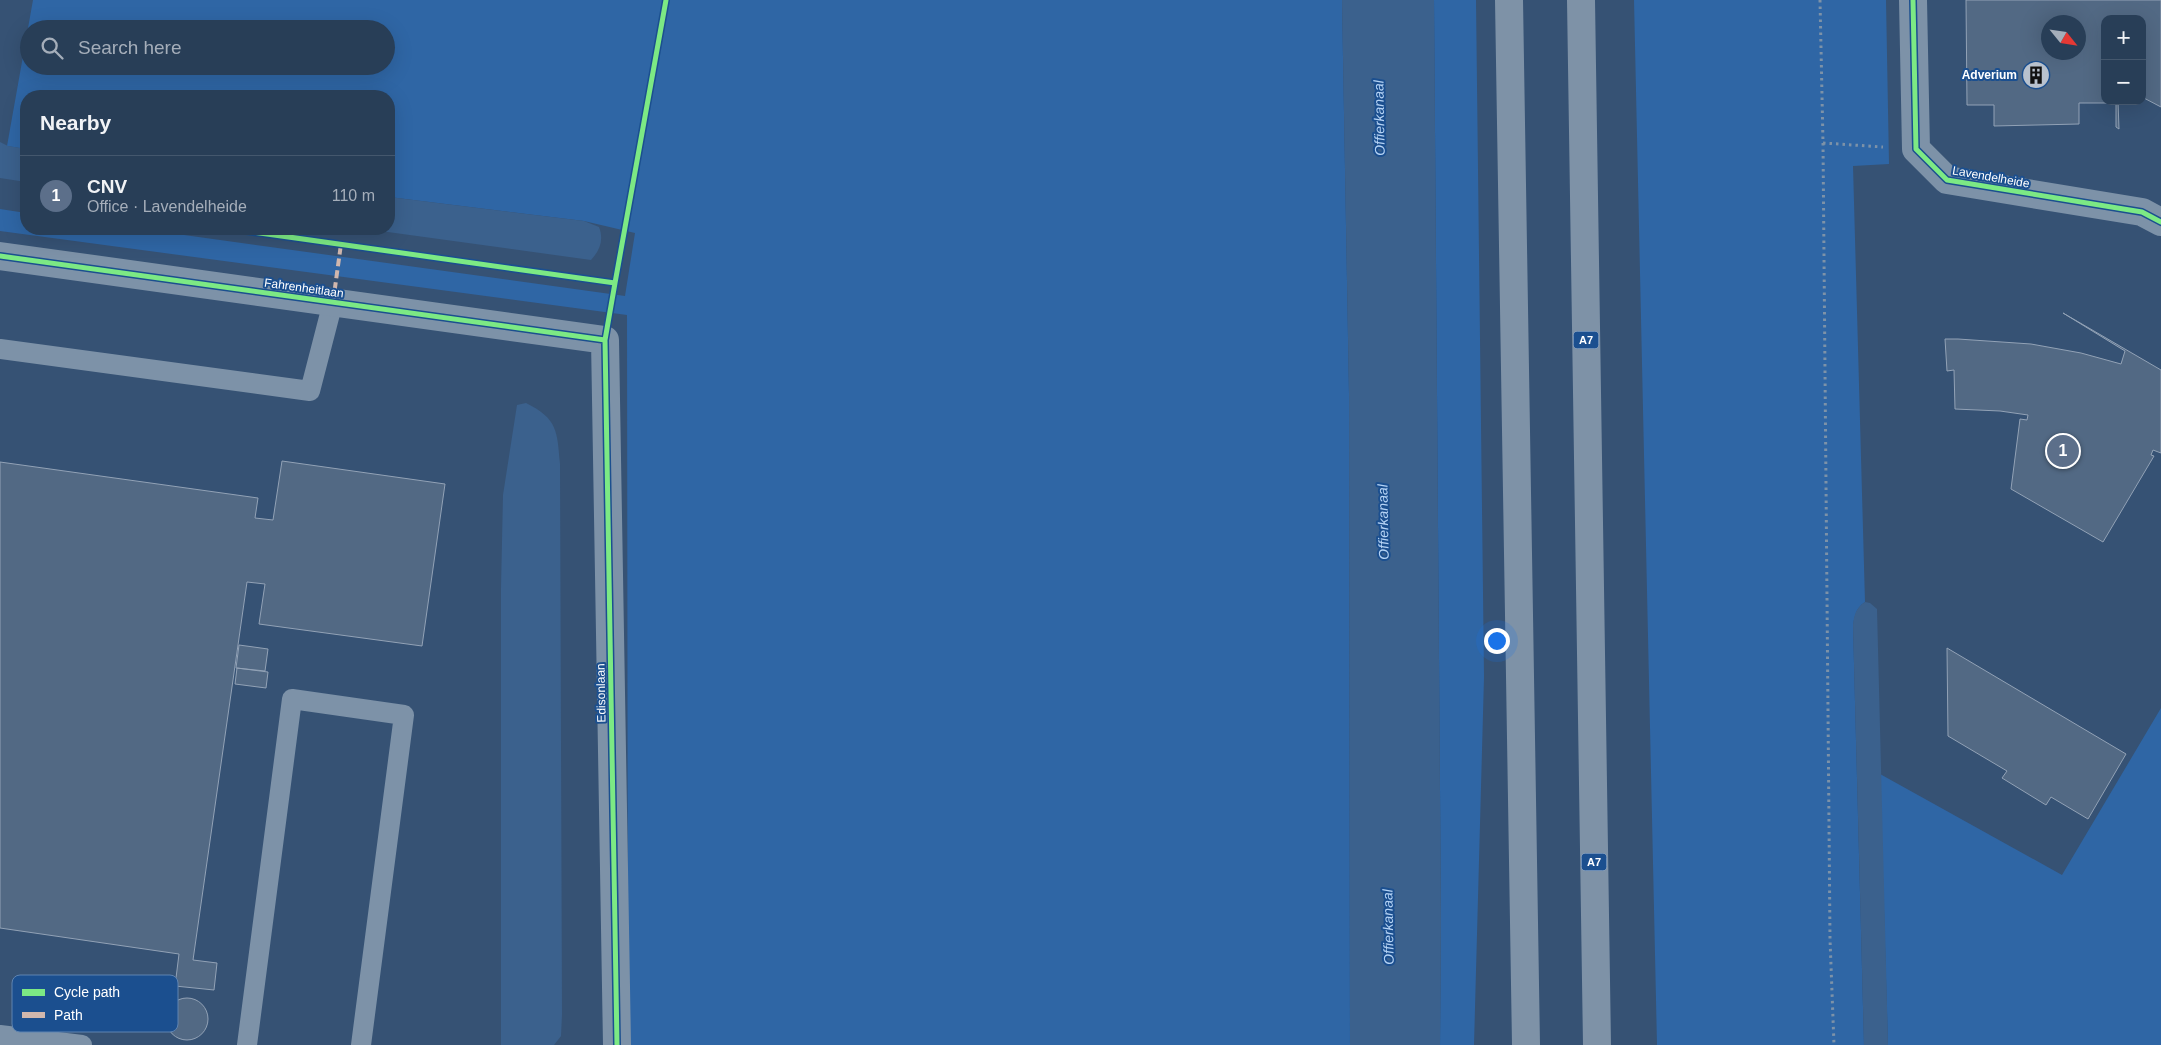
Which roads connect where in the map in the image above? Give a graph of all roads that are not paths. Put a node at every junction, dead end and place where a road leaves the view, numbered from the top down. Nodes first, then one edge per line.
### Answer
1 (1509, 0) edge
2 (1581, 0) edge
3 (1913, 0) edge
4 (2161, 222) edge
5 (0, 256) edge
6 (333, 302) junction
7 (605, 340) joint
8 (0, 349) edge
9 (0, 1035) edge
10 (82, 1045) edge
11 (246, 1045) edge
12 (361, 1045) edge
13 (618, 1045) edge
14 (1526, 1045) edge
15 (1597, 1045) edge

1 - 14 highway
2 - 15 highway, A7
3 - 4 street, Lavendelheide
5 - 6 street, Fahrenheitlaan
6 - 7 street, Fahrenheitlaan
6 - 8 lane
7 - 13 street, Edisonlaan
9 - 10 lane
11 - 12 lane

